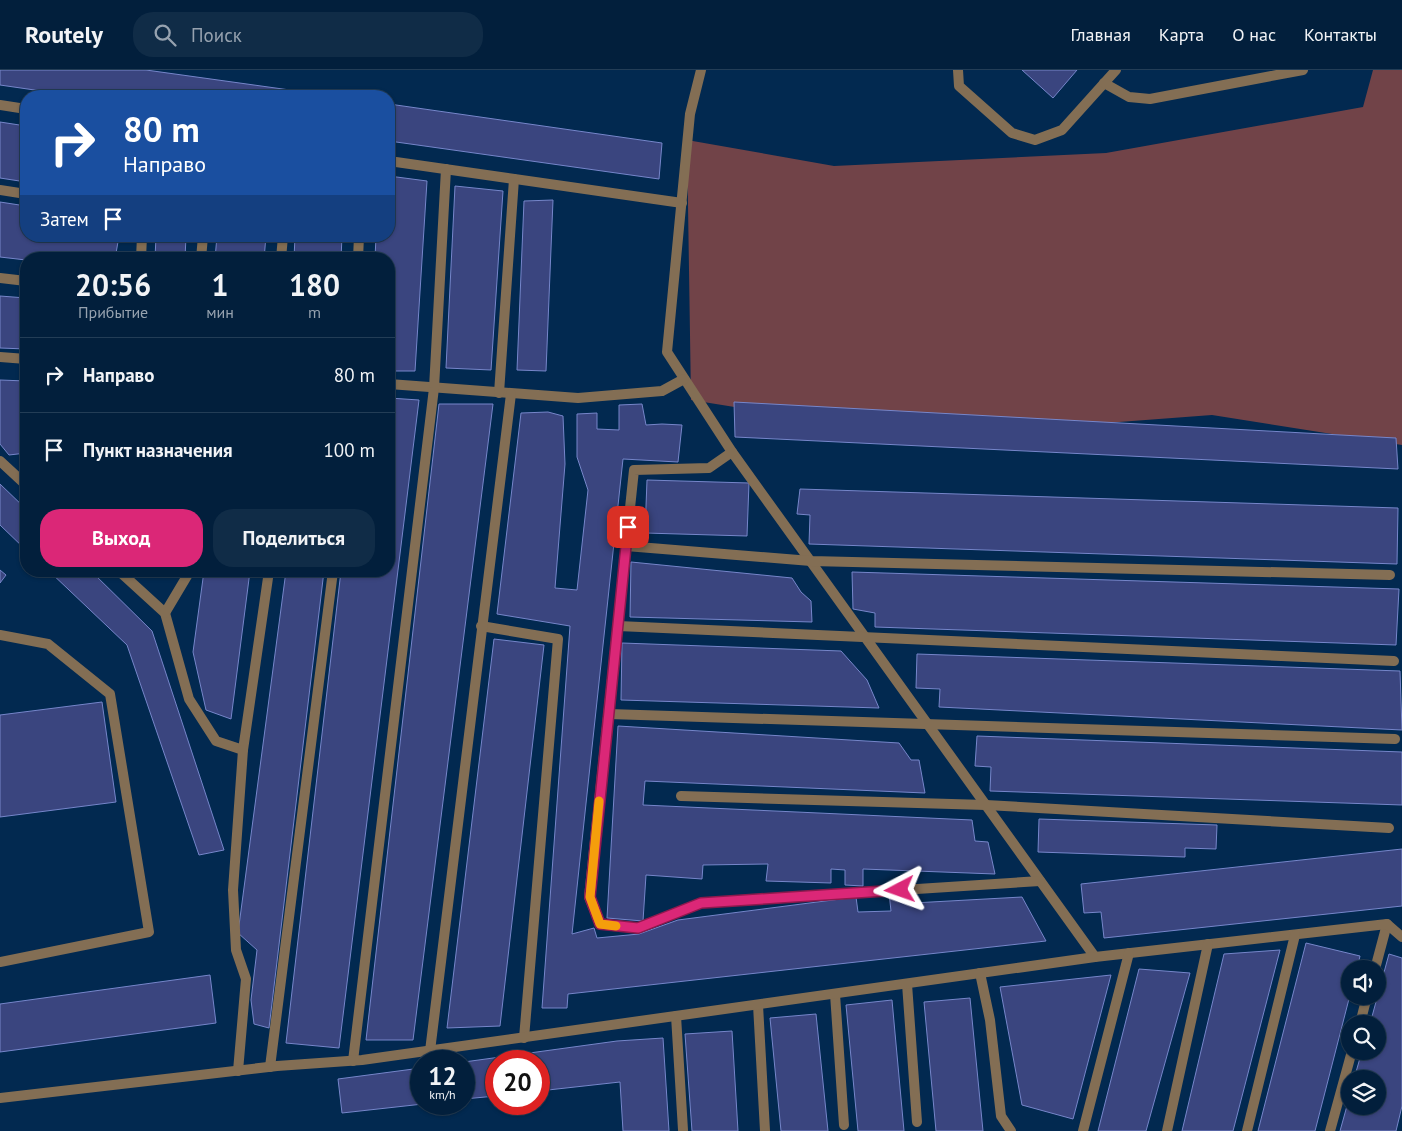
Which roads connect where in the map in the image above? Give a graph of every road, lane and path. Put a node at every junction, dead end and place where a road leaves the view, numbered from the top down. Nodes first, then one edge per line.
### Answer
1 (701, 70) edge
2 (958, 70) edge
3 (1116, 70) edge
4 (1303, 70) edge
5 (1104, 83) junction
6 (0, 105) edge
7 (20, 108) edge
8 (395, 162) edge
9 (446, 169) junction
10 (514, 179) junction
11 (0, 190) edge
12 (20, 193) edge
13 (682, 203) junction
14 (0, 278) edge
15 (20, 280) edge
16 (0, 357) edge
17 (20, 359) edge
18 (684, 379) junction
19 (395, 385) edge
20 (434, 388) junction
21 (499, 393) junction
22 (511, 394) junction
23 (732, 452) junction
24 (0, 461) edge
25 (20, 479) edge
26 (626, 546) junction
27 (811, 561) junction
28 (1390, 575) dead end
29 (126, 577) edge
30 (186, 577) edge
31 (268, 577) edge
32 (332, 577) edge
33 (165, 613) junction
34 (481, 626) junction
35 (618, 626) junction
36 (0, 635) edge
37 (866, 638) junction
38 (1394, 660) dead end
39 (609, 714) junction
40 (928, 725) junction
41 (1395, 739) dead end
42 (243, 750) junction
43 (681, 796) dead end
44 (986, 805) junction
45 (1389, 828) dead end
46 (1040, 881) junction
47 (1387, 924) junction
48 (1295, 935) junction
49 (1402, 936) edge
50 (1208, 944) junction
51 (1129, 953) junction
52 (1095, 957) junction
53 (1377, 960) edge
54 (0, 962) edge
55 (980, 973) junction
56 (907, 984) junction
57 (834, 994) junction
58 (758, 1004) junction
59 (676, 1016) junction
60 (524, 1038) junction
61 (430, 1050) edge
62 (437, 1050) edge
63 (410, 1054) edge
64 (1350, 1060) edge
65 (354, 1061) junction
66 (270, 1067) junction
67 (238, 1071) junction
68 (0, 1098) edge
69 (916, 1122) dead end
70 (844, 1125) dead end
71 (683, 1130) dead end
72 (765, 1131) edge
73 (1012, 1131) edge
74 (1083, 1131) edge
75 (1167, 1131) edge
76 (1247, 1131) edge
77 (1330, 1131) edge

1 - 13 lane
2 - 5 lane
3 - 5 lane
4 - 5 lane
6 - 7 lane
8 - 9 lane
9 - 10 lane
9 - 20 lane
10 - 13 lane
10 - 21 lane
11 - 12 lane
13 - 18 lane
14 - 15 lane
16 - 17 lane
18 - 22 lane
18 - 23 lane
19 - 20 lane
20 - 21 lane
20 - 65 lane
21 - 22 lane
22 - 34 lane
23 - 26 lane
23 - 27 lane
24 - 25 lane
26 - 27 lane
26 - 35 lane
27 - 28 lane
27 - 37 lane
29 - 33 lane
30 - 33 lane
31 - 42 lane
32 - 66 lane
33 - 42 lane
34 - 60 lane
34 - 61 lane
35 - 37 lane
35 - 39 lane
36 - 54 lane
37 - 38 lane
37 - 40 lane
39 - 40 lane
39 - 46 lane
40 - 41 lane
40 - 44 lane
42 - 67 lane
43 - 44 lane
44 - 45 lane
44 - 46 lane
46 - 52 lane
47 - 48 lane
47 - 49 lane
47 - 53 lane
48 - 50 lane
48 - 76 lane
50 - 51 lane
50 - 75 lane
51 - 52 lane
51 - 74 lane
52 - 55 lane
55 - 56 lane
55 - 73 lane
56 - 57 lane
56 - 69 lane
57 - 58 lane
57 - 70 lane
58 - 59 lane
58 - 72 lane
59 - 60 lane
59 - 71 lane
60 - 62 lane
63 - 65 lane
64 - 77 lane
65 - 66 lane
66 - 67 lane
67 - 68 lane

